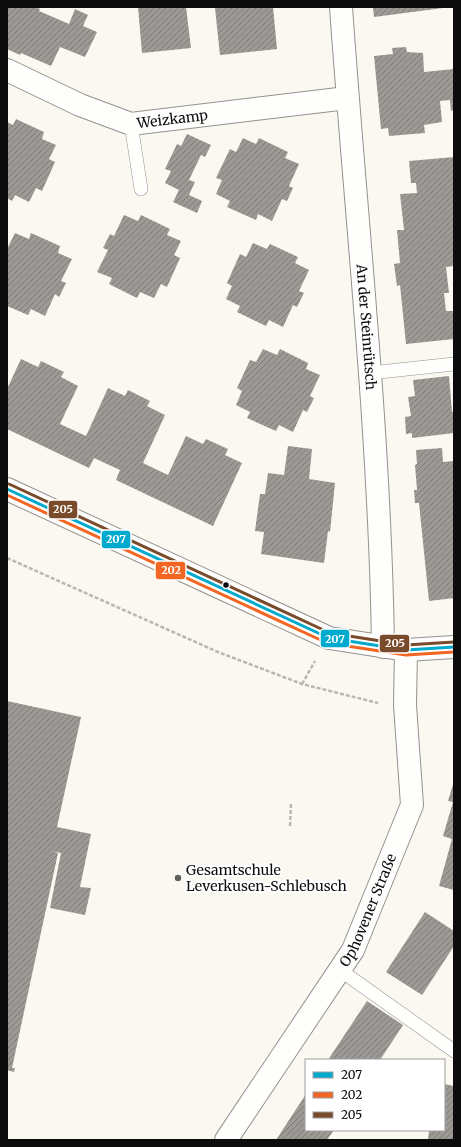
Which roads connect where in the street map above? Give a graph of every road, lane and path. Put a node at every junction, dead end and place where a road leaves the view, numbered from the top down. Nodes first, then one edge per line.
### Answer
1 (341, 7) edge
2 (7, 70) edge
3 (347, 98) junction
4 (131, 124) junction
5 (141, 189) dead end
6 (454, 364) edge
7 (370, 373) junction
8 (7, 489) edge
9 (7, 558) edge
10 (383, 647) junction
11 (454, 647) edge
12 (406, 650) junction
13 (405, 705) junction
14 (291, 803) dead end
15 (290, 826) dead end
16 (340, 970) junction
17 (454, 1051) edge
18 (226, 1140) edge

1 - 3 street, An der Steinrütsch
2 - 4 street, Weizkamp
3 - 4 street, Weizkamp
3 - 7 street, An der Steinrütsch
4 - 5 lane
6 - 7 lane
7 - 10 street, An der Steinrütsch
8 - 10 street
9 - 13 path
10 - 12 street
11 - 12 street
12 - 13 street, Ophovener Straße
13 - 16 street, Ophovener Straße
14 - 15 path
16 - 17 lane
16 - 18 street, Ophovener Straße

